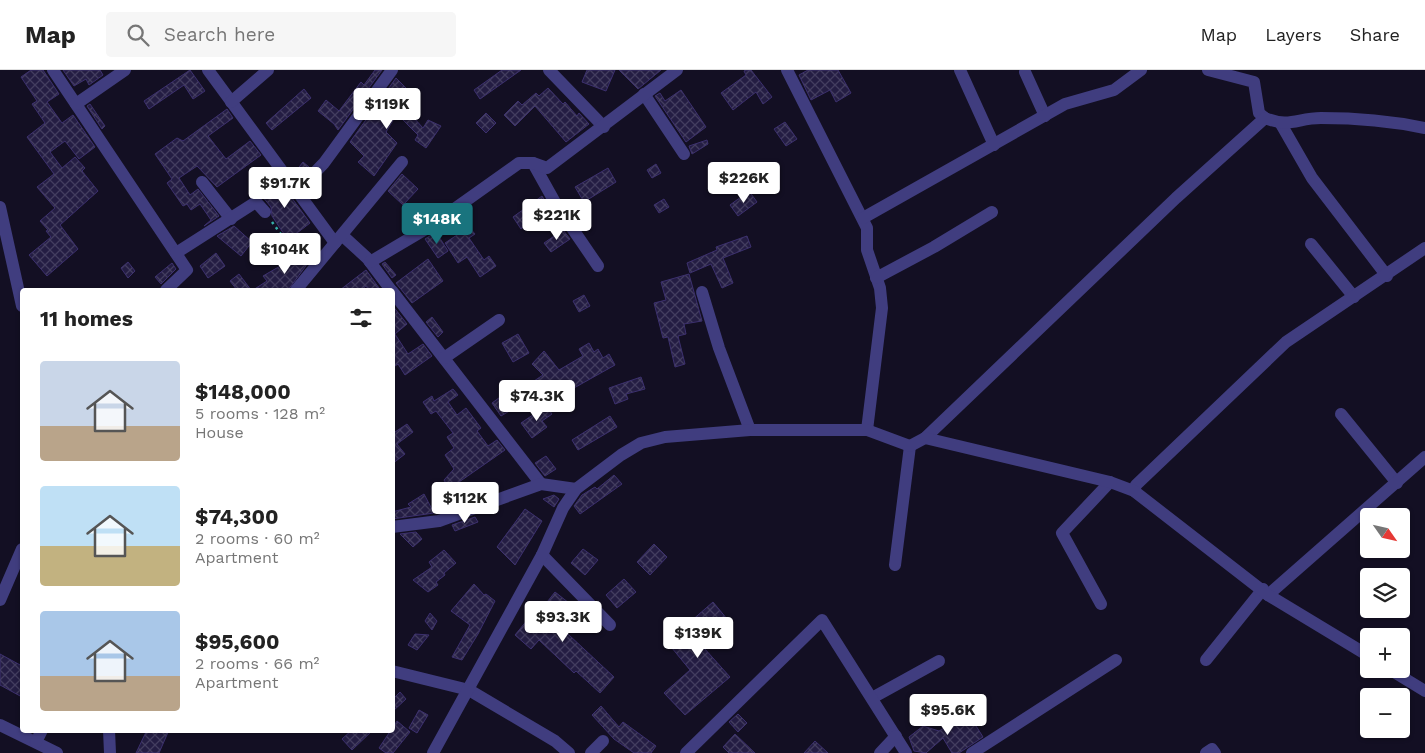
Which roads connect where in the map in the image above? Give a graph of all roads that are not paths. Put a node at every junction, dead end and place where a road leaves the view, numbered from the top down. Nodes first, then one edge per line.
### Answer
1 (53, 70) edge
2 (125, 70) edge
3 (208, 70) edge
4 (268, 70) edge
5 (392, 70) edge
6 (549, 70) edge
7 (787, 70) edge
8 (960, 70) edge
9 (1141, 70) edge
10 (1208, 70) edge
11 (667, 72) edge
12 (1025, 72) dead end
13 (1254, 76) edge
14 (644, 94) junction
15 (231, 102) junction
16 (76, 104) junction
17 (1045, 116) junction
18 (1265, 118) junction
19 (1281, 124) junction
20 (604, 127) junction
21 (1425, 128) edge
22 (994, 146) junction
23 (684, 154) dead end
24 (402, 162) dead end
25 (533, 163) junction
26 (202, 182) dead end
27 (298, 191) junction
28 (0, 207) edge
29 (265, 212) road end
30 (992, 212) dead end
31 (863, 218) junction
32 (231, 219) junction
33 (339, 239) junction
34 (1311, 244) dead end
35 (1425, 248) edge
36 (176, 253) junction
37 (370, 262) junction
38 (598, 266) dead end
39 (1387, 276) junction
40 (876, 278) junction
41 (168, 288) edge
42 (298, 288) edge
43 (390, 288) edge
44 (702, 292) dead end
45 (395, 295) edge
46 (20, 297) edge
47 (1354, 297) junction
48 (500, 320) dead end
49 (444, 358) junction
50 (1342, 414) dead end
51 (750, 430) junction
52 (867, 430) junction
53 (925, 438) junction
54 (910, 446) junction
55 (1425, 457) edge
56 (1110, 482) junction
57 (1397, 483) junction
58 (541, 484) junction
59 (576, 489) junction
60 (1134, 491) junction
61 (395, 527) edge
62 (20, 554) edge
63 (542, 555) junction
64 (894, 565) dead end
65 (1266, 592) junction
66 (0, 600) edge
67 (1101, 604) dead end
68 (610, 625) dead end
69 (1360, 650) edge
70 (1116, 660) dead end
71 (1206, 660) dead end
72 (939, 662) dead end
73 (395, 672) edge
74 (1404, 678) edge
75 (469, 690) junction
76 (1425, 691) edge
77 (872, 698) junction
78 (0, 724) edge
79 (20, 730) edge
80 (109, 733) edge
81 (39, 736) edge
82 (896, 736) junction
83 (603, 741) dead end
84 (57, 753) edge
85 (110, 753) edge
86 (433, 753) edge
87 (569, 753) edge
88 (591, 753) edge
89 (686, 753) edge
90 (880, 753) edge
91 (906, 753) edge
92 (972, 753) edge
93 (1206, 753) edge
94 (1215, 753) edge

1 - 16 street
2 - 16 street
3 - 15 street
4 - 15 street
5 - 27 street
6 - 20 street
7 - 31 street
8 - 22 street
9 - 17 street
10 - 13 street
11 - 14 street
12 - 17 street
13 - 18 street
14 - 20 street
14 - 23 street
15 - 27 street
16 - 36 street
17 - 22 street
18 - 19 street
18 - 53 street
19 - 21 street
19 - 39 street
20 - 25 street
22 - 31 street
24 - 33 street
25 - 37 street
25 - 38 street
26 - 32 street
27 - 33 street
28 - 46 street
29 - 32 street
30 - 40 street
31 - 40 street
32 - 36 street
33 - 37 street
33 - 42 street
34 - 47 street
35 - 39 street
36 - 41 street
37 - 43 street
39 - 47 street
40 - 52 street
44 - 51 street
45 - 49 street
47 - 60 street
48 - 49 street
49 - 58 street
50 - 57 street
51 - 52 street
51 - 59 street
52 - 54 street
53 - 54 street
53 - 56 street
54 - 64 street
55 - 57 street
56 - 60 street
56 - 67 street
57 - 65 street
58 - 59 street
58 - 61 street
59 - 63 street
60 - 65 street
62 - 66 street
63 - 68 street
63 - 75 street
65 - 69 street
65 - 71 street
70 - 92 street
72 - 77 street
73 - 75 street
74 - 76 street
75 - 86 street
75 - 87 street
77 - 82 street
77 - 89 street
78 - 79 street
80 - 85 street
81 - 84 street
82 - 90 street
82 - 91 street
83 - 88 street
93 - 94 street

